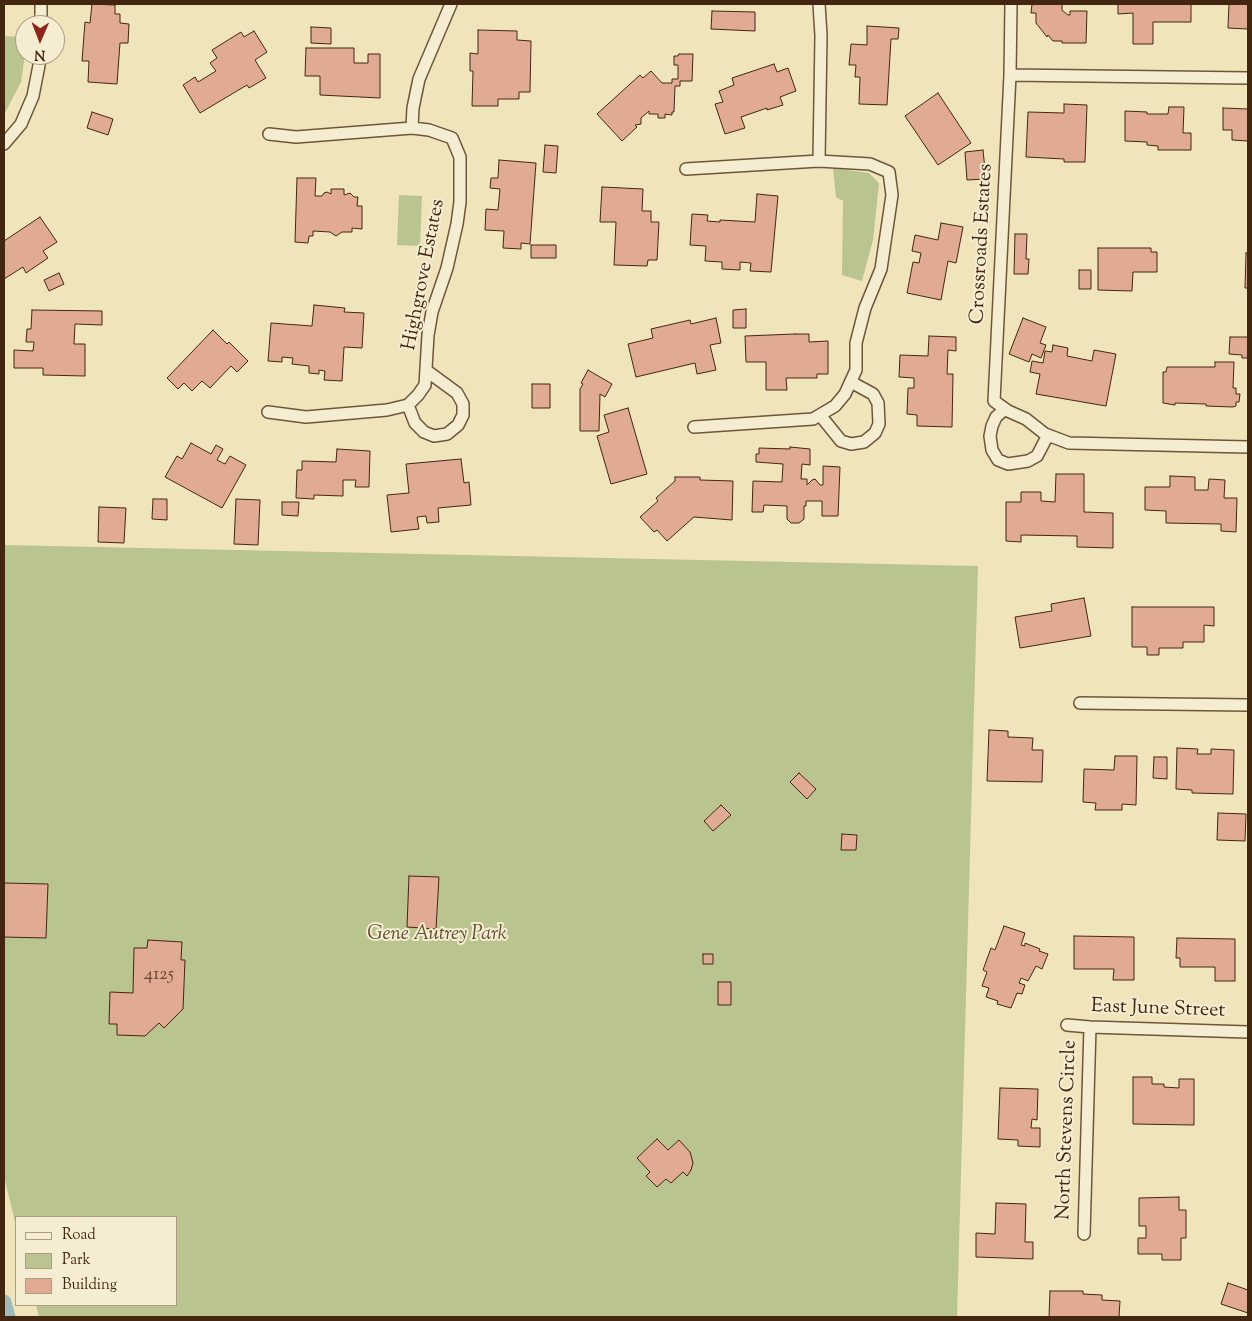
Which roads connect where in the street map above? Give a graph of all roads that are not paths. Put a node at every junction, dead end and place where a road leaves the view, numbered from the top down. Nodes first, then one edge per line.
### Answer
1 (451, 4) edge
2 (819, 4) edge
3 (1011, 4) edge
4 (39, 65) edge
5 (1010, 75) junction
6 (1248, 78) edge
7 (412, 128) junction
8 (269, 134) dead end
9 (4, 144) edge
10 (819, 161) junction
11 (686, 169) dead end
12 (427, 371) junction
13 (851, 382) junction
14 (408, 405) junction
15 (1004, 408) junction
16 (268, 412) dead end
17 (820, 415) junction
18 (694, 427) dead end
19 (1048, 435) junction
20 (1248, 447) edge
21 (1080, 703) dead end
22 (1248, 705) edge
23 (1066, 1025) dead end
24 (1090, 1027) junction
25 (1248, 1032) edge
26 (1084, 1234) dead end

1 - 7 street
2 - 10 street
3 - 5 street, Crossroads Estates
4 - 9 street
5 - 6 street
5 - 15 street, Crossroads Estates
7 - 8 street, Highgrove Estates
7 - 12 street, Highgrove Estates
10 - 11 street
10 - 13 street
12 - 14 street, Highgrove Estates
12 - 14 street, Highgrove Estates
13 - 17 street
13 - 17 street
14 - 16 street
15 - 19 street
15 - 19 street
17 - 18 street
19 - 20 street
21 - 22 street
23 - 24 street, East June Street
24 - 25 street, East June Street
24 - 26 street, North Stevens Circle

